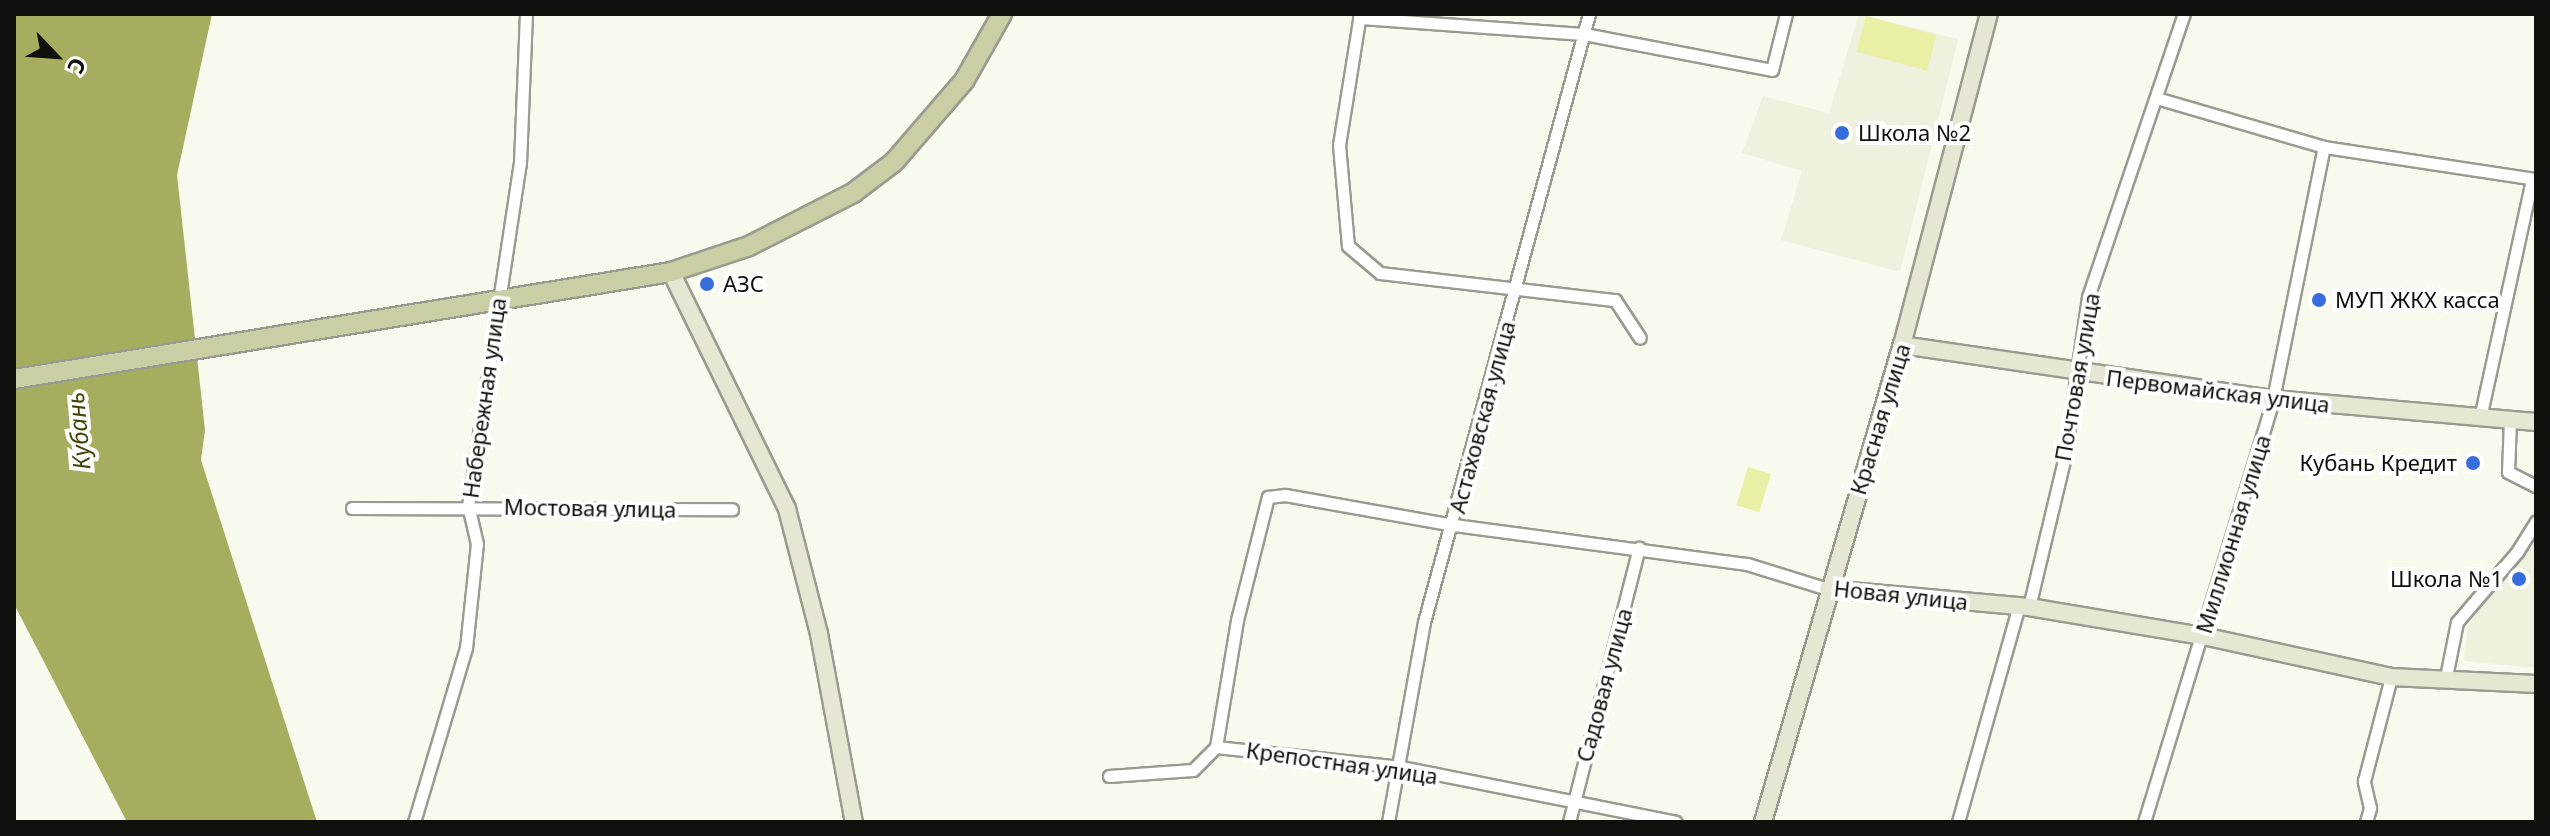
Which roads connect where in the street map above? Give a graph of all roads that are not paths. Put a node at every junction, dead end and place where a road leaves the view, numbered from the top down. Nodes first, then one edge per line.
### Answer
1 (526, 14) edge
2 (1002, 14) edge
3 (1589, 14) edge
4 (1786, 14) edge
5 (1989, 14) edge
6 (2184, 14) edge
7 (1359, 16) edge
8 (1584, 34) junction
9 (2160, 99) junction
10 (2324, 147) junction
11 (2534, 179) edge
12 (671, 272) junction
13 (1514, 292) junction
14 (497, 303) junction
15 (1640, 338) dead end
16 (1902, 345) junction
17 (2075, 374) junction
18 (14, 379) edge
19 (2273, 399) junction
20 (2480, 418) junction
21 (2510, 420) junction
22 (2536, 422) edge
23 (2536, 486) edge
24 (468, 506) junction
25 (352, 508) dead end
26 (732, 509) dead end
27 (2536, 521) edge
28 (1454, 525) junction
29 (1639, 548) junction
30 (1828, 589) junction
31 (2024, 608) junction
32 (2203, 636) junction
33 (2391, 677) junction
34 (2446, 677) junction
35 (2536, 684) edge
36 (1216, 747) junction
37 (1401, 767) junction
38 (1109, 776) dead end
39 (1573, 805) junction
40 (414, 822) edge
41 (854, 822) edge
42 (1388, 822) edge
43 (1569, 822) edge
44 (1676, 822) edge
45 (1763, 822) edge
46 (1958, 822) edge
47 (2144, 822) edge
48 (2366, 822) edge

1 - 14 street, Набережная улица
2 - 12 main road
3 - 8 street, Астаховская улица
4 - 8 street
5 - 16 street, Красная улица
6 - 9 street, Почтовая улица
7 - 8 street
7 - 13 street
8 - 13 street, Астаховская улица
9 - 10 street
9 - 17 street, Почтовая улица
10 - 11 street
10 - 19 street, Миллионная улица
11 - 20 street
12 - 14 main road
12 - 41 street
13 - 15 street
13 - 28 street, Астаховская улица
14 - 18 main road
14 - 24 street, Набережная улица
16 - 17 street, Первомайская улица
16 - 30 street, Красная улица
17 - 19 street, Первомайская улица
17 - 31 street, Почтовая улица
19 - 20 street, Первомайская улица
19 - 32 street, Миллионная улица
20 - 21 street, Первомайская улица
21 - 22 street, Первомайская улица
21 - 23 street
24 - 25 street, Мостовая улица
24 - 26 street, Мостовая улица
24 - 40 street, Набережная улица
27 - 34 street
28 - 29 street, Новая улица
28 - 36 street, Новая улица
28 - 37 street, Астаховская улица
29 - 30 street, Новая улица
29 - 39 street, Садовая улица
30 - 31 street, Новая улица
30 - 45 street, Красная улица
31 - 32 street, Новая улица
31 - 46 street, Почтовая улица
32 - 33 street, Новая улица
32 - 47 street, Миллионная улица
33 - 34 street, Новая улица
33 - 48 street
34 - 35 street, Новая улица
36 - 37 street, Крепостная улица
36 - 38 street, Крепостная улица
37 - 39 street, Крепостная улица
37 - 42 street, Астаховская улица
39 - 43 street, Садовая улица
39 - 44 street, Крепостная улица

